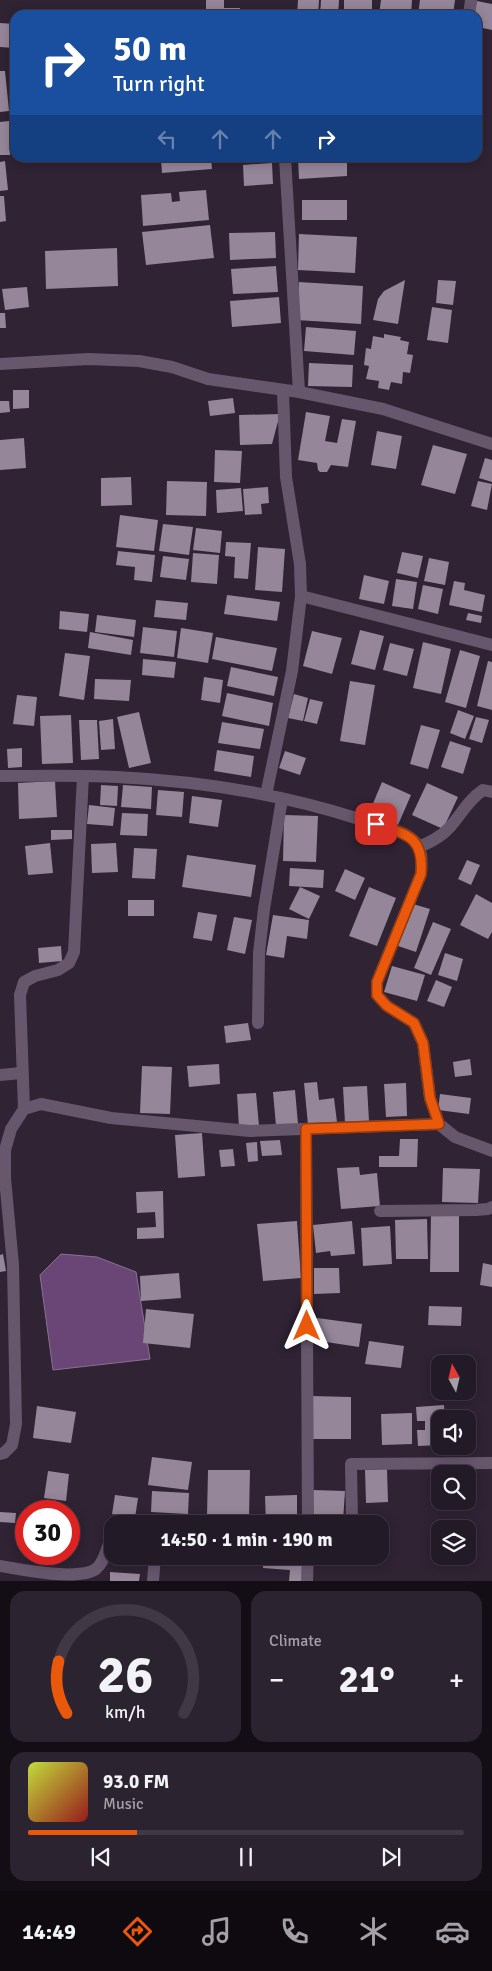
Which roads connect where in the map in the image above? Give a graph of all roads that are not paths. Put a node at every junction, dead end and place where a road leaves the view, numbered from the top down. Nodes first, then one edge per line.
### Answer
1 (285, 162) edge
2 (0, 364) edge
3 (283, 391) junction
4 (299, 392) junction
5 (492, 444) edge
6 (301, 596) junction
7 (492, 645) edge
8 (0, 776) edge
9 (83, 776) junction
10 (492, 792) edge
11 (266, 795) junction
12 (282, 799) junction
13 (419, 847) junction
14 (258, 1023) dead end
15 (22, 1073) junction
16 (0, 1075) edge
17 (24, 1109) junction
18 (439, 1124) junction
19 (306, 1129) junction
20 (492, 1151) edge
21 (492, 1206) edge
22 (380, 1211) dead end
23 (0, 1454) edge
24 (492, 1463) edge
25 (308, 1515) edge
26 (352, 1515) edge
27 (104, 1557) edge
28 (154, 1565) edge
29 (308, 1565) edge
30 (0, 1566) edge
31 (153, 1581) edge
32 (307, 1581) edge

1 - 4 street
2 - 3 street
3 - 4 street
3 - 6 street
4 - 5 street
6 - 7 street
6 - 11 street
8 - 9 street
9 - 11 street
9 - 15 street
10 - 13 street
11 - 12 street
12 - 13 street
12 - 14 street
13 - 18 street
15 - 16 street
15 - 17 street
17 - 19 street
17 - 23 street
18 - 19 street
18 - 20 street
19 - 25 street
21 - 22 street
24 - 26 street
27 - 30 street
28 - 31 street
29 - 32 street

